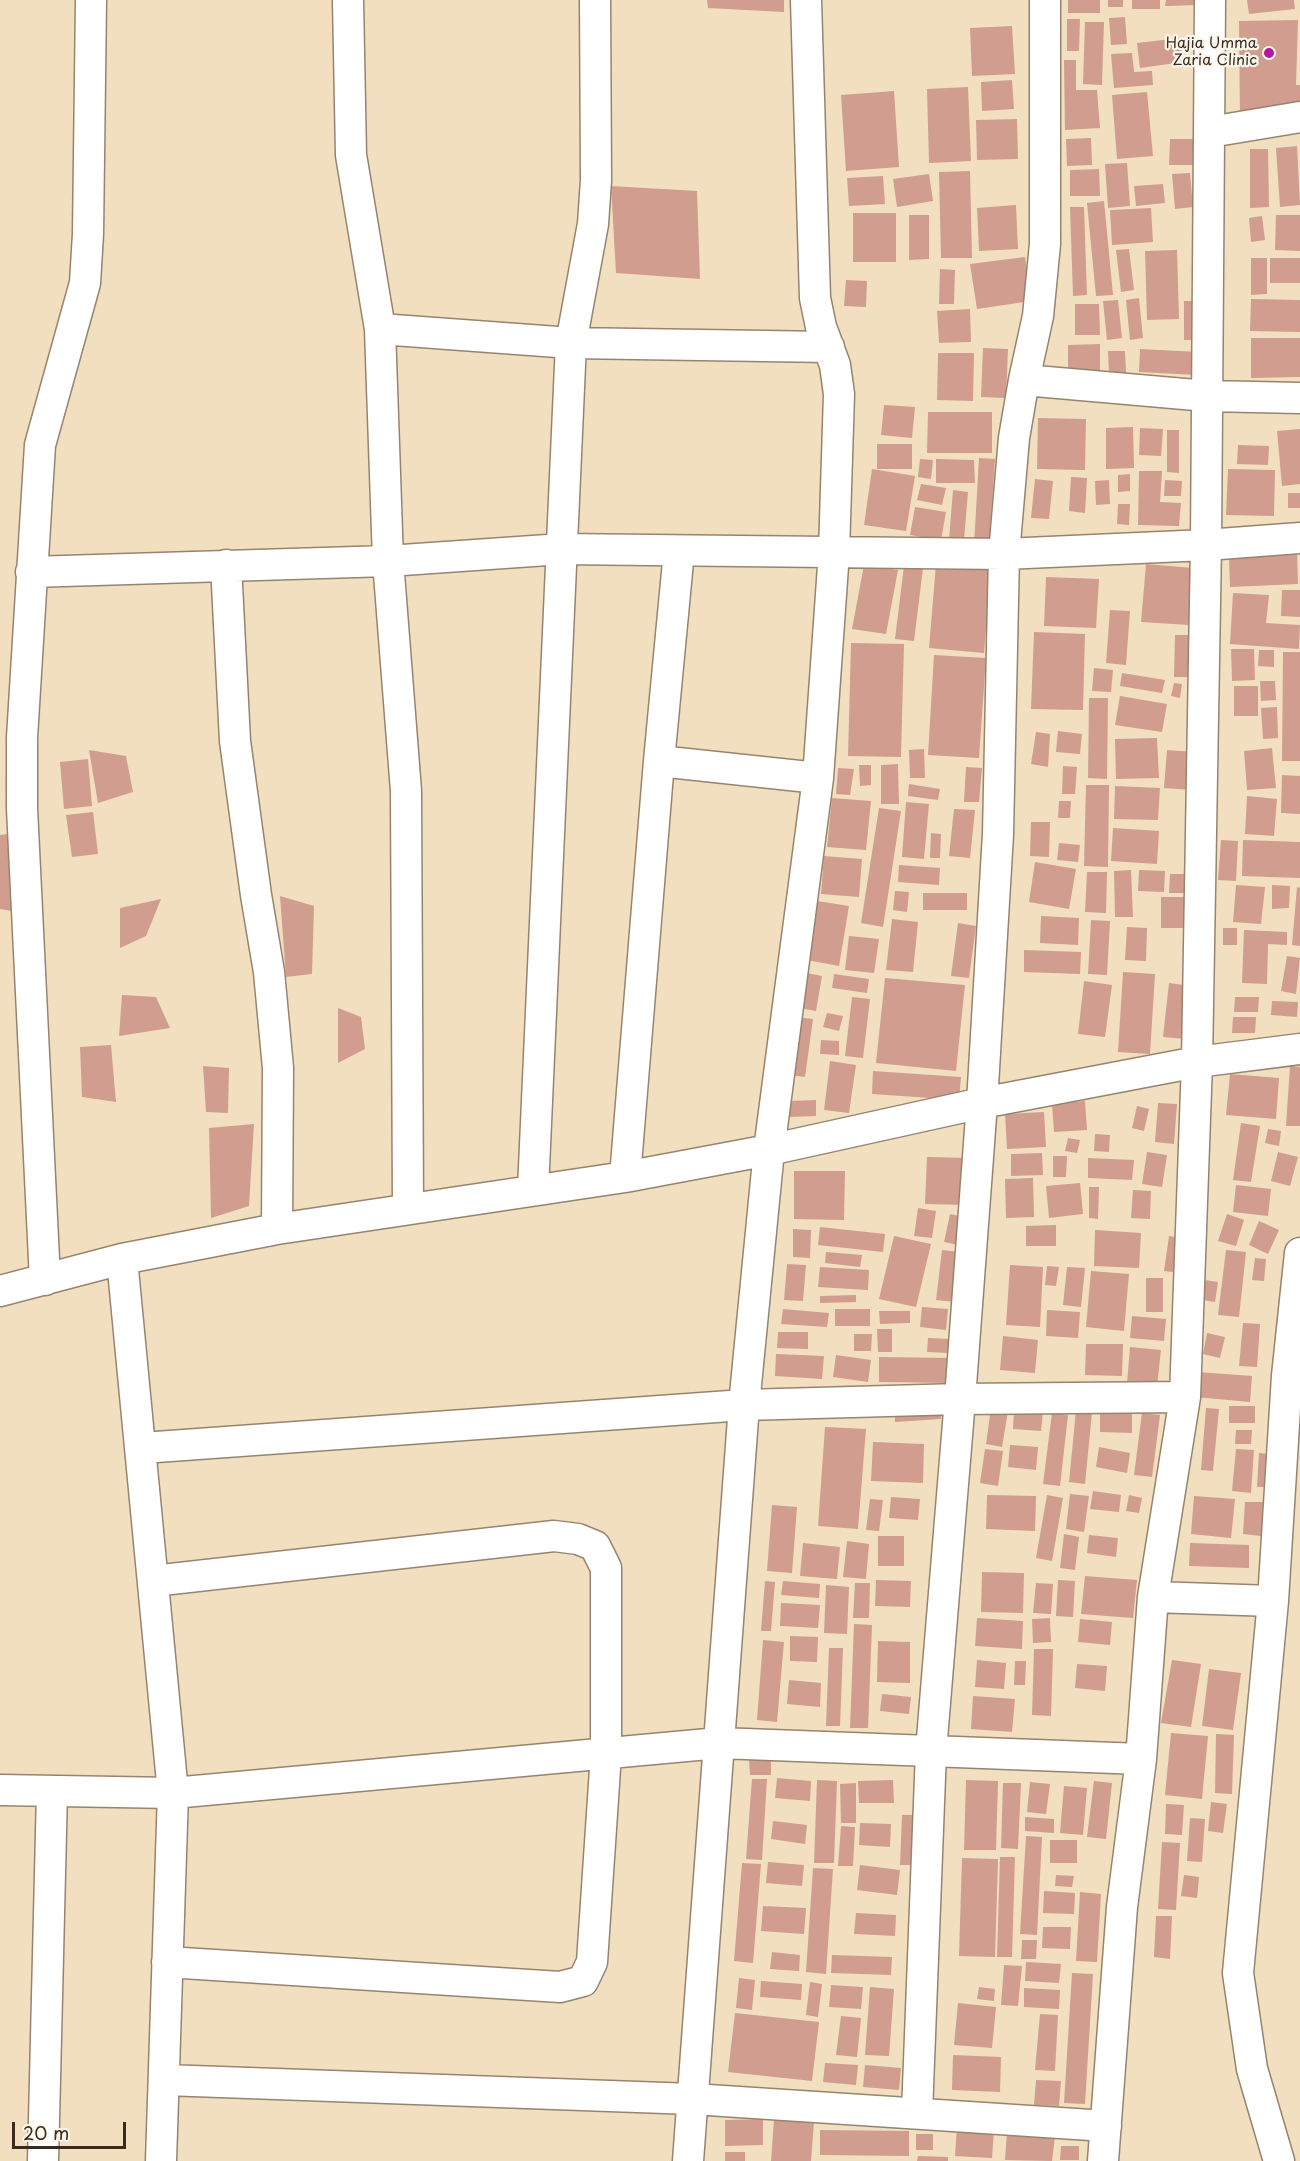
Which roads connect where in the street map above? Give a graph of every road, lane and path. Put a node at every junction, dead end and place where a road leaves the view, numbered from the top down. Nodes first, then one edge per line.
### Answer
1 (91, 0) edge
2 (348, 0) edge
3 (595, 0) edge
4 (806, 0) edge
5 (1045, 0) edge
6 (1210, 0) edge
7 (1300, 117) edge
8 (1210, 132) junction
9 (380, 330) junction
10 (571, 343) junction
11 (829, 346) junction
12 (1024, 380) junction
13 (1207, 396) junction
14 (1300, 398) edge
15 (1300, 538) edge
16 (1206, 545) junction
17 (562, 549) junction
18 (680, 551) junction
19 (834, 552) junction
20 (1004, 554) junction
21 (388, 561) junction
22 (226, 566) junction
23 (31, 572) junction
24 (11, 738) edge
25 (659, 760) junction
26 (818, 778) junction
27 (1300, 1049) edge
28 (1197, 1062) junction
29 (982, 1103) junction
30 (769, 1150) junction
31 (625, 1177) junction
32 (533, 1190) junction
33 (408, 1208) junction
34 (276, 1229) junction
35 (1300, 1253) edge
36 (123, 1259) junction
37 (45, 1280) junction
38 (0, 1291) edge
39 (1294, 1376) edge
40 (1185, 1397) junction
41 (960, 1399) junction
42 (744, 1405) junction
43 (142, 1448) junction
44 (153, 1581) junction
45 (1282, 1586) edge
46 (1153, 1597) junction
47 (719, 1743) junction
48 (931, 1751) junction
49 (606, 1754) junction
50 (1141, 1759) junction
51 (0, 1790) edge
52 (52, 1791) junction
53 (173, 1793) junction
54 (167, 1962) junction
55 (165, 2080) junction
56 (693, 2098) junction
57 (917, 2113) junction
58 (1106, 2126) junction
59 (43, 2161) edge
60 (161, 2161) edge
61 (688, 2161) edge
62 (1103, 2161) edge
63 (1279, 2161) edge

1 - 23 street
2 - 9 street
3 - 10 street
4 - 11 street
5 - 12 street
6 - 8 street
7 - 8 street
8 - 13 street
9 - 10 street
9 - 21 street
10 - 11 street
10 - 17 street
11 - 19 street
12 - 13 street
12 - 20 street
13 - 14 street
13 - 16 street
15 - 16 street
16 - 20 street
16 - 28 street
17 - 18 street
17 - 21 street
17 - 32 street
18 - 19 street
18 - 25 street
19 - 20 street
19 - 26 street
20 - 29 street
21 - 22 street
21 - 33 street
22 - 23 street
22 - 34 street
23 - 24 street
24 - 37 street
25 - 26 street
25 - 31 street
26 - 30 street
27 - 28 street
28 - 29 street
28 - 40 street
29 - 30 street
29 - 41 street
30 - 31 street
30 - 42 street
31 - 32 street
32 - 33 street
33 - 34 street
34 - 36 street
35 - 39 street
36 - 37 street
36 - 43 street
37 - 38 street
39 - 45 street
40 - 41 street
40 - 46 street
41 - 42 street
41 - 48 street
42 - 43 street
42 - 47 street
43 - 44 street
44 - 49 street
44 - 53 street
45 - 46 street
45 - 63 street
46 - 50 street
47 - 48 street
47 - 49 street
47 - 56 street
48 - 50 street
48 - 57 street
49 - 53 street
49 - 54 street
50 - 58 street
51 - 52 street
52 - 53 street
52 - 59 street
53 - 54 street
54 - 55 street
55 - 56 street
55 - 60 street
56 - 57 street
56 - 61 street
57 - 58 street
58 - 62 street

